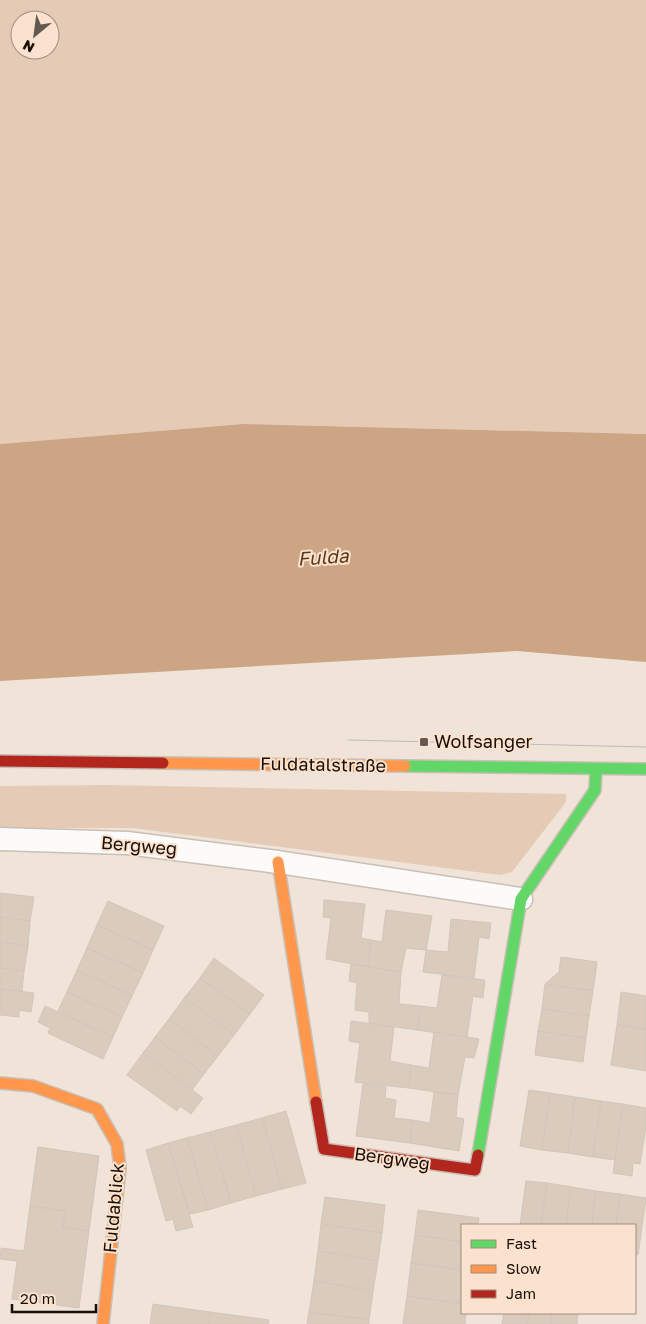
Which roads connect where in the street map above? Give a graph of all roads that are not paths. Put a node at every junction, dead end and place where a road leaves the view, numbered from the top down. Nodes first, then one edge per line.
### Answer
1 (0, 761) edge
2 (596, 769) junction
3 (646, 770) edge
4 (0, 839) edge
5 (278, 862) junction
6 (521, 899) junction
7 (0, 1083) edge
8 (103, 1324) edge

1 - 2 street, Fuldatalstraße
2 - 3 street, Fuldatalstraße
2 - 6 street, Bergweg
4 - 5 street, Bergweg
5 - 6 street, Bergweg
5 - 6 street, Bergweg
7 - 8 street, Fuldablick

